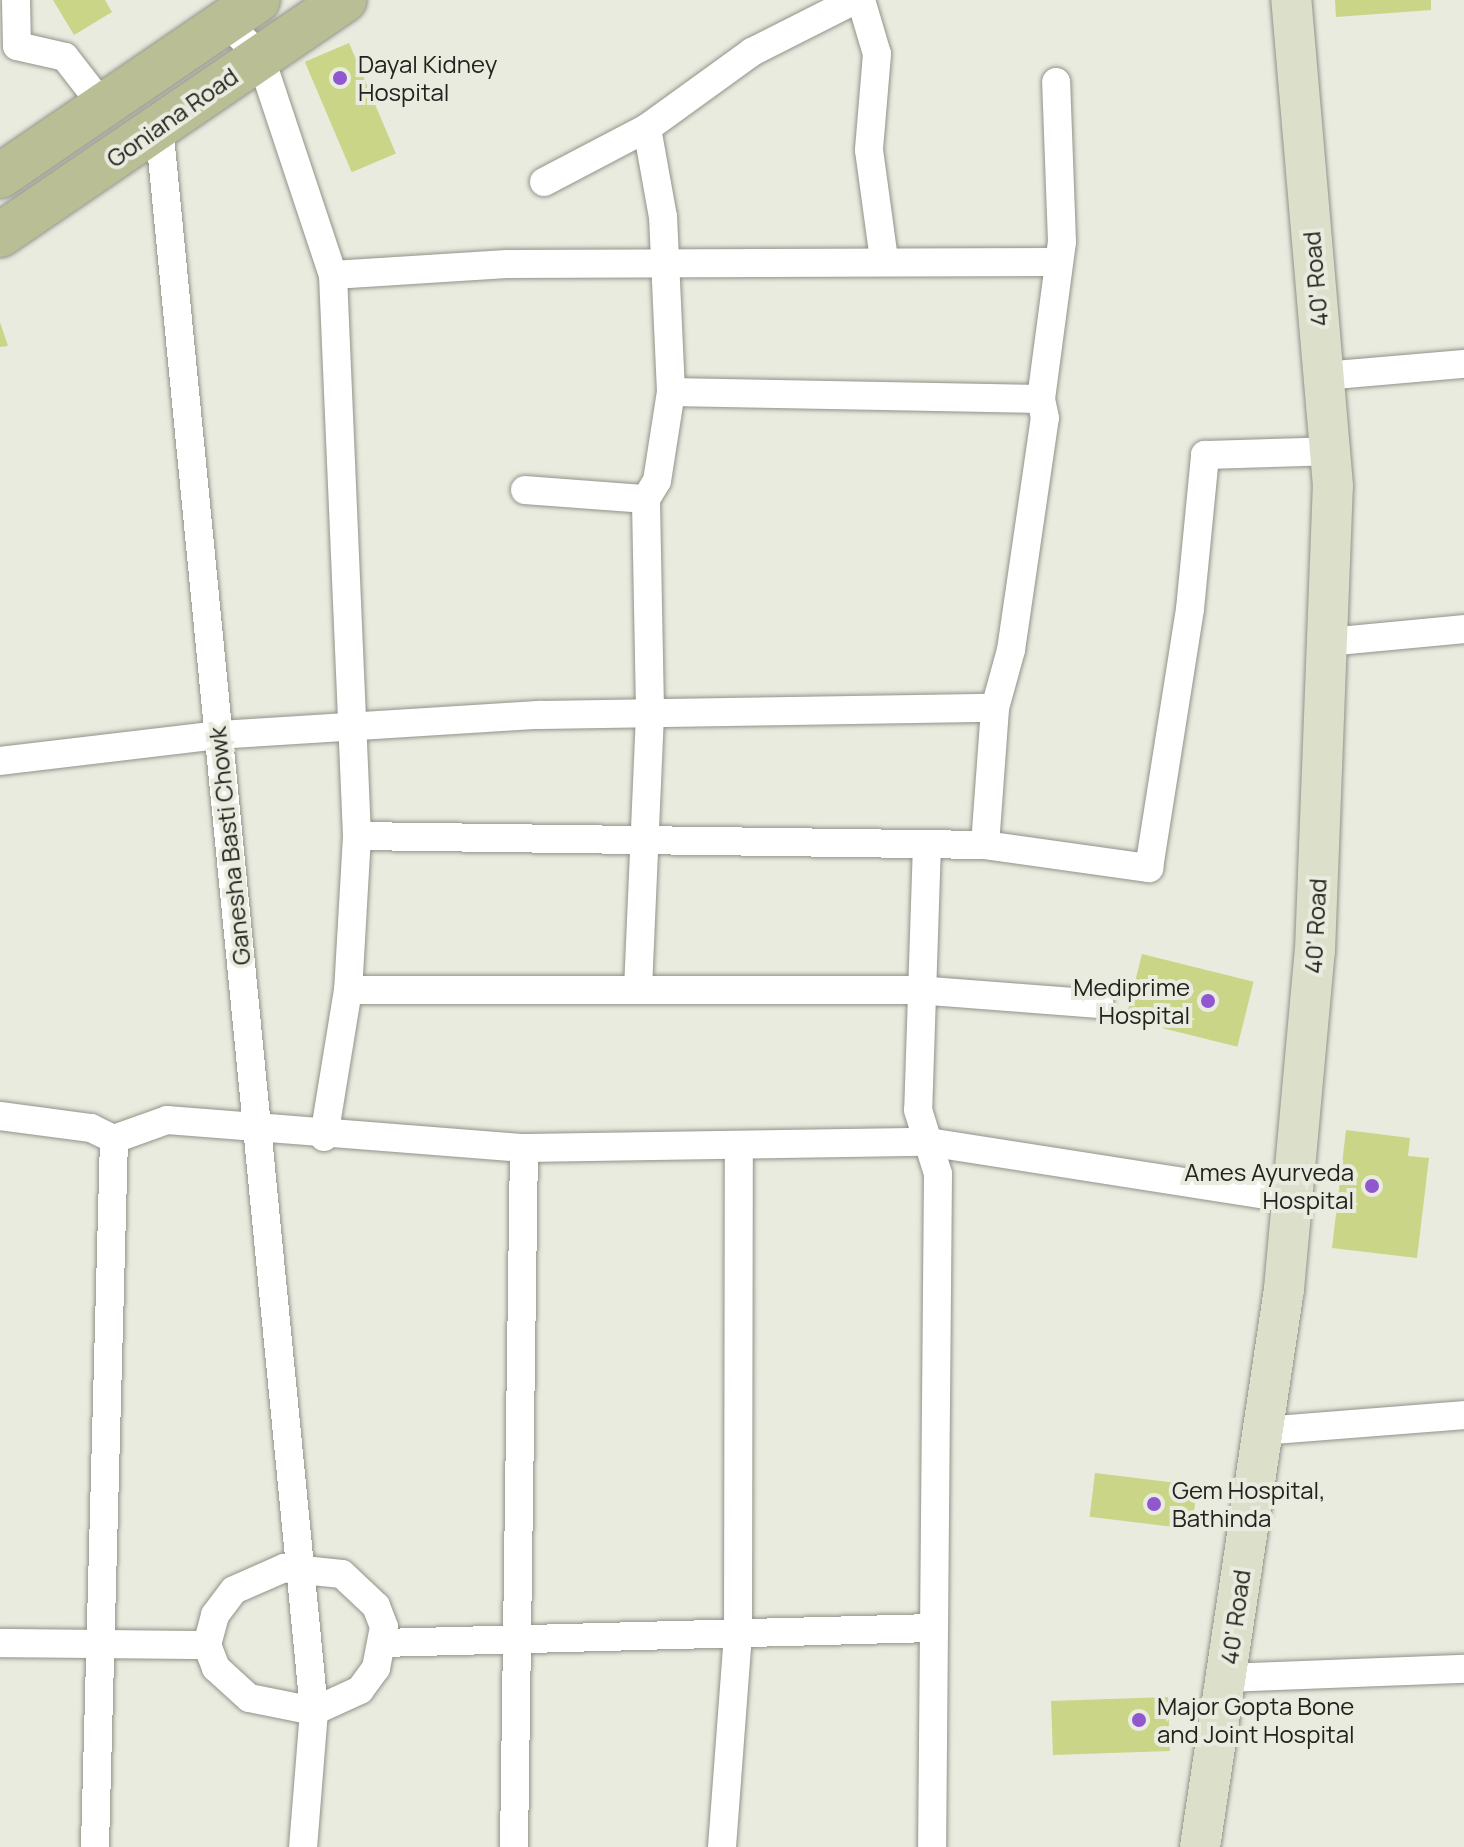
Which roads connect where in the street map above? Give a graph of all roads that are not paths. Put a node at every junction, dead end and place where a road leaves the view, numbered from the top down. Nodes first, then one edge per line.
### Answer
1 (16, 0) edge
2 (344, 0) edge
3 (855, 0) edge
4 (861, 0) edge
5 (1291, 0) edge
6 (242, 11) edge
7 (260, 56) junction
8 (1056, 82) dead end
9 (103, 106) junction
10 (159, 126) junction
11 (647, 128) junction
12 (0, 176) edge
13 (544, 182) dead end
14 (0, 235) edge
15 (884, 259) junction
16 (1056, 262) junction
17 (662, 265) junction
18 (333, 275) junction
19 (1464, 364) edge
20 (1323, 376) junction
21 (671, 392) junction
22 (1041, 399) junction
23 (1330, 451) junction
24 (525, 490) dead end
25 (646, 499) junction
26 (1464, 629) edge
27 (1327, 642) junction
28 (995, 708) junction
29 (650, 710) junction
30 (358, 730) junction
31 (218, 735) junction
32 (0, 761) edge
33 (357, 836) junction
34 (927, 844) junction
35 (648, 845) junction
36 (985, 845) junction
37 (638, 989) junction
38 (348, 990) junction
39 (917, 990) junction
40 (1099, 1004) dead end
41 (0, 1116) edge
42 (256, 1131) junction
43 (324, 1137) junction
44 (114, 1139) junction
45 (928, 1142) junction
46 (739, 1145) junction
47 (524, 1148) junction
48 (1292, 1199) junction
49 (1464, 1415) edge
50 (1262, 1431) junction
51 (298, 1567) junction
52 (934, 1628) junction
53 (738, 1633) junction
54 (513, 1640) junction
55 (0, 1643) edge
56 (382, 1643) junction
57 (104, 1644) junction
58 (207, 1645) junction
59 (1464, 1669) edge
60 (1226, 1678) junction
61 (314, 1711) junction
62 (95, 1847) edge
63 (303, 1847) edge
64 (514, 1847) edge
65 (722, 1847) edge
66 (932, 1847) edge
67 (1200, 1847) edge

1 - 9 street
2 - 7 main road, Goniana Road
3 - 11 street
4 - 15 street
5 - 20 street, 40' Road
6 - 7 street
6 - 9 main road, Goniana Road
7 - 10 main road, Goniana Road
7 - 18 street
8 - 16 street
9 - 12 main road, Goniana Road
10 - 14 main road, Goniana Road
10 - 31 street, Ganesha Basti Chowk
11 - 13 street
11 - 17 street
15 - 16 street
15 - 17 street
16 - 22 street
17 - 18 street
17 - 21 street
18 - 30 street
19 - 20 street
20 - 23 street, 40' Road
21 - 22 street
21 - 25 street
22 - 28 street
23 - 27 street, 40' Road
23 - 36 street
24 - 25 street
25 - 29 street
26 - 27 street
27 - 48 street, 40' Road
28 - 29 street
28 - 36 street
29 - 30 street
29 - 35 street
30 - 31 street
30 - 33 street
31 - 32 street
31 - 42 street, Ganesha Basti Chowk
33 - 35 street
33 - 38 street
34 - 35 street
34 - 36 street
34 - 39 street
35 - 37 street
37 - 38 street
37 - 39 street
38 - 43 street
39 - 40 street
39 - 45 street
41 - 44 street
42 - 43 street
42 - 44 street
42 - 51 street, Ganesha Basti Chowk
43 - 47 street
44 - 57 street
45 - 46 street
45 - 48 street
45 - 52 street
46 - 47 street
46 - 53 street
47 - 54 street
48 - 50 street, 40' Road
49 - 50 street
50 - 60 street, 40' Road
51 - 56 street
51 - 58 street
51 - 61 street, Ganesha Basti Chowk
52 - 53 street
52 - 66 street
53 - 54 street
53 - 65 street
54 - 56 street
54 - 64 street
55 - 57 street
56 - 61 street
57 - 58 street
57 - 62 street
58 - 61 street
59 - 60 street
60 - 67 street, 40' Road
61 - 63 street, Ganesha Basti Chowk

